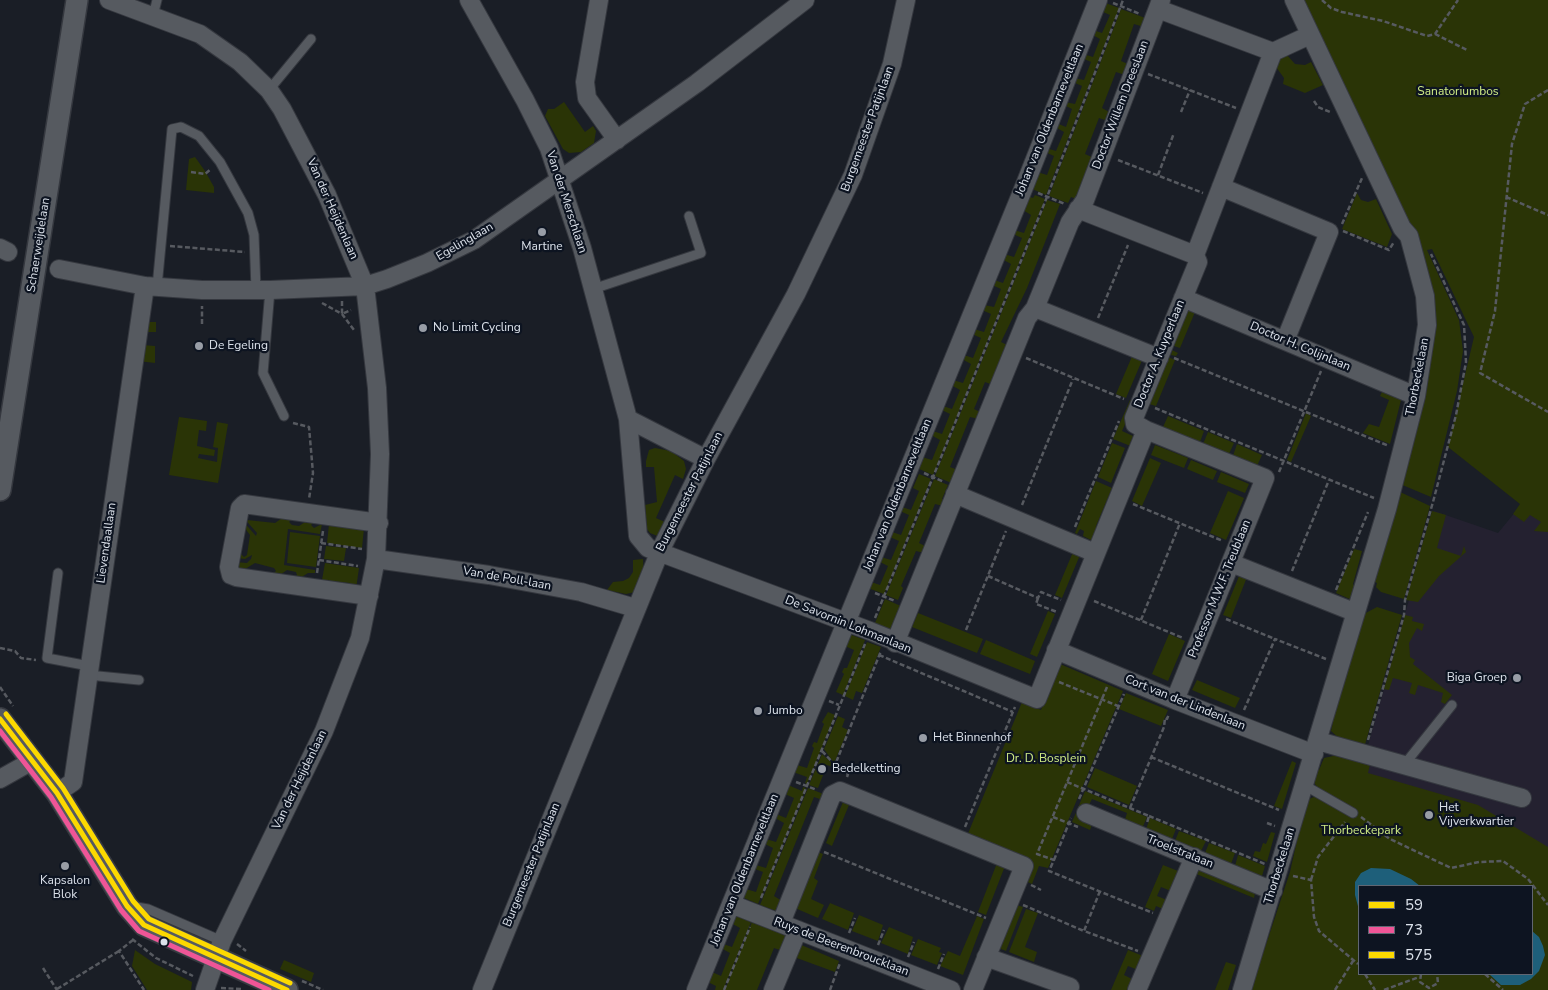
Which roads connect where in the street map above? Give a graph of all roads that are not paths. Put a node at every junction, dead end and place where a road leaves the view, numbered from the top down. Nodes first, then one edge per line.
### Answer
1 (77, 0) edge
2 (108, 0) edge
3 (469, 0) edge
4 (599, 0) edge
5 (805, 0) edge
6 (906, 0) edge
7 (1098, 0) edge
8 (1294, 0) edge
9 (155, 8) edge
10 (1158, 9) edge
11 (1310, 35) junction
12 (311, 39) dead end
13 (1272, 52) junction
14 (269, 90) junction
15 (617, 140) junction
16 (559, 180) junction
17 (1219, 192) junction
18 (1078, 209) junction
19 (689, 216) dead end
20 (1195, 255) junction
21 (59, 269) dead end
22 (151, 286) junction
23 (593, 289) junction
24 (263, 290) junction
25 (366, 294) junction
26 (1183, 298) junction
27 (1035, 308) junction
28 (1286, 342) junction
29 (1160, 355) junction
30 (1416, 396) junction
31 (284, 416) road end
32 (628, 419) junction
33 (1146, 430) junction
34 (706, 459) junction
35 (0, 490) edge
36 (955, 494) junction
37 (379, 523) junction
38 (660, 551) junction
39 (1095, 553) junction
40 (1235, 555) junction
41 (368, 558) junction
42 (58, 573) dead end
43 (369, 596) junction
44 (635, 608) junction
45 (1354, 612) junction
46 (846, 623) junction
47 (895, 644) junction
48 (1056, 650) junction
49 (88, 671) junction
50 (139, 680) dead end
51 (1174, 700) junction
52 (1452, 705) dead end
53 (0, 719) edge
54 (1316, 747) junction
55 (32, 762) junction
56 (1404, 765) junction
57 (0, 779) edge
58 (1304, 785) junction
59 (57, 792) junction
60 (1522, 798) dead end
61 (1078, 811) road end
62 (1353, 813) road end
63 (1194, 858) junction
64 (1273, 891) junction
65 (731, 904) junction
66 (127, 906) junction
67 (781, 923) junction
68 (798, 930) junction
69 (218, 949) junction
70 (986, 957) junction
71 (914, 983) edge
72 (206, 986) edge
73 (1070, 988) edge
74 (288, 990) edge
75 (482, 990) edge
76 (696, 990) edge
77 (773, 990) edge
78 (951, 990) edge
79 (973, 990) edge
80 (1138, 990) edge
81 (1242, 990) edge

1 - 35 street, Schaerweijdelaan
2 - 9 street, Van der Heijdenlaan
3 - 16 street, Van der Merschlaan
4 - 15 street
5 - 15 street, Egelinglaan
6 - 34 street, Burgemeester Patijnlaan
7 - 46 street, Johan van Oldenbarneveltlaan
8 - 11 street, Thorbeckelaan
9 - 14 street, Van der Heijdenlaan
10 - 13 street
10 - 18 street, Doctor Willem Dreeslaan
11 - 13 street
11 - 30 street, Thorbeckelaan
12 - 14 lane
13 - 17 street, Doctor A. Kuyperlaan
14 - 25 street, Van der Heijdenlaan
15 - 16 street, Egelinglaan
16 - 23 street, Van der Merschlaan
16 - 25 street, Egelinglaan
17 - 20 street, Doctor A. Kuyperlaan
17 - 28 street
18 - 20 street
18 - 27 street
19 - 23 lane
20 - 26 street, Doctor A. Kuyperlaan
21 - 22 street, Egelinglaan
22 - 24 street, Egelinglaan
22 - 24 lane
22 - 49 street, Lievendaallaan
23 - 32 street, Van der Merschlaan
24 - 25 street, Egelinglaan
24 - 31 lane
25 - 37 street, Van der Heijdenlaan
26 - 28 street, Doctor H. Colijnlaan
26 - 29 street, Doctor A. Kuyperlaan
27 - 29 street
27 - 36 street
28 - 30 street, Doctor H. Colijnlaan
29 - 33 street, Doctor A. Kuyperlaan
30 - 45 street, Thorbeckelaan
32 - 34 street
32 - 38 street, Van der Merschlaan
33 - 39 street
33 - 40 street, Professor M.W.F. Treublaan
34 - 38 street, Burgemeester Patijnlaan
36 - 39 street
36 - 47 street
37 - 41 street, Van der Heijdenlaan
37 - 43 street
38 - 44 street, Burgemeester Patijnlaan
38 - 46 street, De Savornin Lohmanlaan
39 - 48 street
40 - 45 street
40 - 51 street, Professor M.W.F. Treublaan
41 - 43 street, Van der Heijdenlaan
41 - 44 street, Van de Poll-laan
42 - 49 lane
43 - 69 street, Van der Heijdenlaan
44 - 75 street, Burgemeester Patijnlaan
45 - 54 street, Thorbeckelaan
46 - 47 street, De Savornin Lohmanlaan
46 - 65 street, Johan van Oldenbarneveltlaan
47 - 48 street, De Savornin Lohmanlaan
48 - 51 street, Cort van der Lindenlaan
49 - 50 lane
49 - 59 street, Lievendaallaan
51 - 54 street, Cort van der Lindenlaan
52 - 56 lane
53 - 55 street
54 - 56 street
54 - 58 street, Thorbeckelaan
55 - 57 street
55 - 59 street
56 - 60 street
58 - 62 lane
58 - 64 street, Thorbeckelaan
59 - 66 street
61 - 63 street, Troelstralaan
63 - 64 street, Troelstralaan
63 - 80 street
64 - 81 street, Thorbeckelaan
65 - 67 street, Ruys de Beerenbroucklaan
65 - 76 street, Johan van Oldenbarneveltlaan
66 - 69 lane
66 - 69 street
67 - 68 street, Ruys de Beerenbroucklaan
67 - 70 street
68 - 71 street, Ruys de Beerenbroucklaan
68 - 77 street
69 - 72 street, Van der Heijdenlaan
69 - 74 street
70 - 73 street
70 - 79 street
71 - 78 street, Ruys de Beerenbroucklaan

